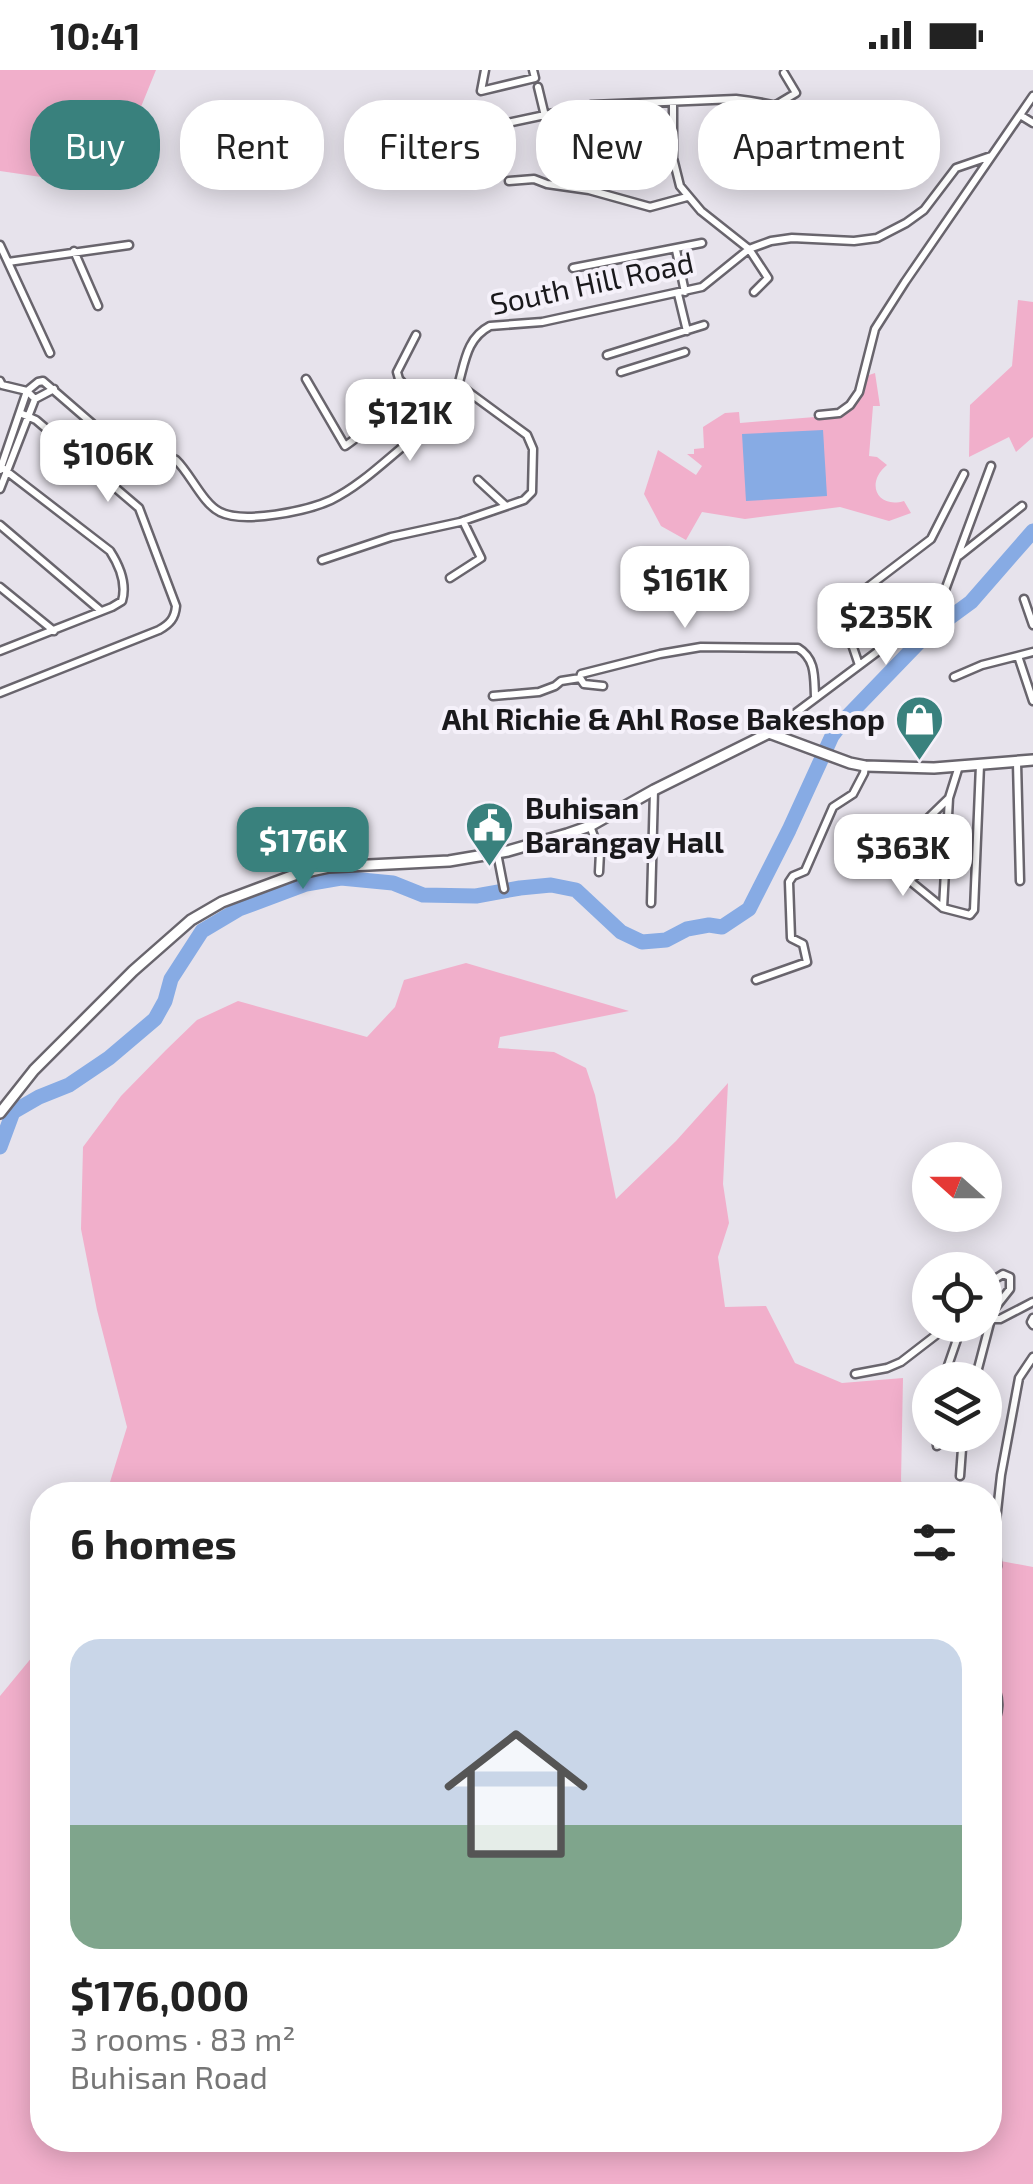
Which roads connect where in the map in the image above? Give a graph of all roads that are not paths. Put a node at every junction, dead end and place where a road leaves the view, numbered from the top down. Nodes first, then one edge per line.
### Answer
1 (485, 70) edge
2 (533, 70) edge
3 (784, 72) edge
4 (538, 87) dead end
5 (1033, 96) edge
6 (736, 99) joint
7 (541, 100) edge
8 (741, 100) edge
9 (784, 100) edge
10 (678, 103) edge
11 (1020, 115) junction
12 (1033, 123) edge
13 (991, 156) junction
14 (678, 179) edge
15 (516, 180) edge
16 (687, 197) junction
17 (702, 243) dead end
18 (0, 245) edge
19 (128, 245) dead end
20 (749, 249) junction
21 (676, 250) junction
22 (74, 251) junction
23 (8, 262) junction
24 (573, 268) dead end
25 (754, 292) dead end
26 (681, 293) junction
27 (98, 306) dead end
28 (704, 325) dead end
29 (687, 330) junction
30 (416, 335) dead end
31 (50, 352) dead end
32 (685, 352) dead end
33 (607, 355) dead end
34 (621, 372) dead end
35 (306, 379) dead end
36 (1, 384) edge
37 (458, 386) junction
38 (54, 389) junction
39 (26, 391) junction
40 (417, 398) junction
41 (35, 399) junction
42 (20, 413) junction
43 (819, 415) dead end
44 (30, 416) junction
45 (991, 466) dead end
46 (3, 469) edge
47 (964, 474) dead end
48 (478, 480) dead end
49 (0, 489) edge
50 (506, 506) junction
51 (1022, 506) dead end
52 (463, 521) junction
53 (0, 524) edge
54 (958, 556) junction
55 (322, 560) dead end
56 (450, 578) dead end
57 (0, 586) edge
58 (846, 598) dead end
59 (1024, 599) dead end
60 (847, 610) junction
61 (101, 611) junction
62 (1033, 625) edge
63 (54, 631) junction
64 (0, 651) edge
65 (1033, 652) edge
66 (1018, 656) junction
67 (859, 665) junction
68 (954, 677) dead end
69 (580, 678) junction
70 (604, 686) dead end
71 (0, 693) edge
72 (493, 696) dead end
73 (815, 697) junction
74 (1033, 701) edge
75 (769, 733) junction
76 (1033, 760) edge
77 (1017, 763) junction
78 (980, 765) junction
79 (865, 766) junction
80 (959, 766) junction
81 (654, 790) junction
82 (949, 798) junction
83 (590, 826) junction
84 (946, 844) junction
85 (496, 853) junction
86 (599, 872) dead end
87 (910, 881) junction
88 (1020, 881) dead end
89 (504, 889) dead end
90 (651, 903) dead end
91 (943, 908) junction
92 (756, 980) dead end
93 (0, 1114) edge
94 (1002, 1274) edge
95 (1002, 1298) edge
96 (1033, 1302) edge
97 (1002, 1318) edge
98 (927, 1342) edge
99 (1033, 1357) edge
100 (855, 1374) dead end
101 (962, 1452) edge
102 (960, 1476) dead end
103 (1000, 1482) edge

1 - 2 street
3 - 9 street
4 - 7 street
5 - 11 street
6 - 8 street
6 - 10 street
11 - 12 street
11 - 13 street
13 - 20 street
13 - 43 street
14 - 16 street
15 - 16 street
16 - 20 street
17 - 21 street
18 - 23 street
19 - 22 street
20 - 25 street
20 - 26 street, South Hill Road
21 - 24 street
21 - 26 street
22 - 23 street
22 - 27 street
23 - 31 street
26 - 29 street
26 - 37 street, South Hill Road
28 - 29 street
29 - 33 street
30 - 40 street
32 - 34 street
35 - 40 street
36 - 39 street
37 - 38 street, South Hill Road
37 - 40 street
37 - 50 street
38 - 39 street
38 - 41 street
39 - 41 street
39 - 42 street
41 - 44 street
42 - 44 street
42 - 46 street
44 - 46 street
44 - 71 street
45 - 54 street
46 - 49 street
46 - 61 street
47 - 60 street
48 - 50 street
50 - 52 street
51 - 54 street
52 - 55 street
52 - 56 street
53 - 61 street
54 - 67 street
57 - 63 street
58 - 60 street
59 - 62 street
60 - 67 street
61 - 63 street
63 - 64 street
65 - 66 street
66 - 68 street
66 - 74 street
67 - 73 street
69 - 70 street
69 - 72 street
69 - 73 street
73 - 75 street
75 - 79 street
75 - 81 street
76 - 77 street
77 - 78 street
77 - 88 street
78 - 80 street
78 - 91 street
79 - 80 street
79 - 92 street
80 - 82 street
81 - 83 street
81 - 90 street
82 - 84 street
82 - 87 street
83 - 85 street
83 - 86 street
84 - 87 street
84 - 91 street
85 - 89 street
85 - 93 street
87 - 91 street
94 - 95 street
96 - 97 street
98 - 100 street
99 - 103 street
101 - 102 street

